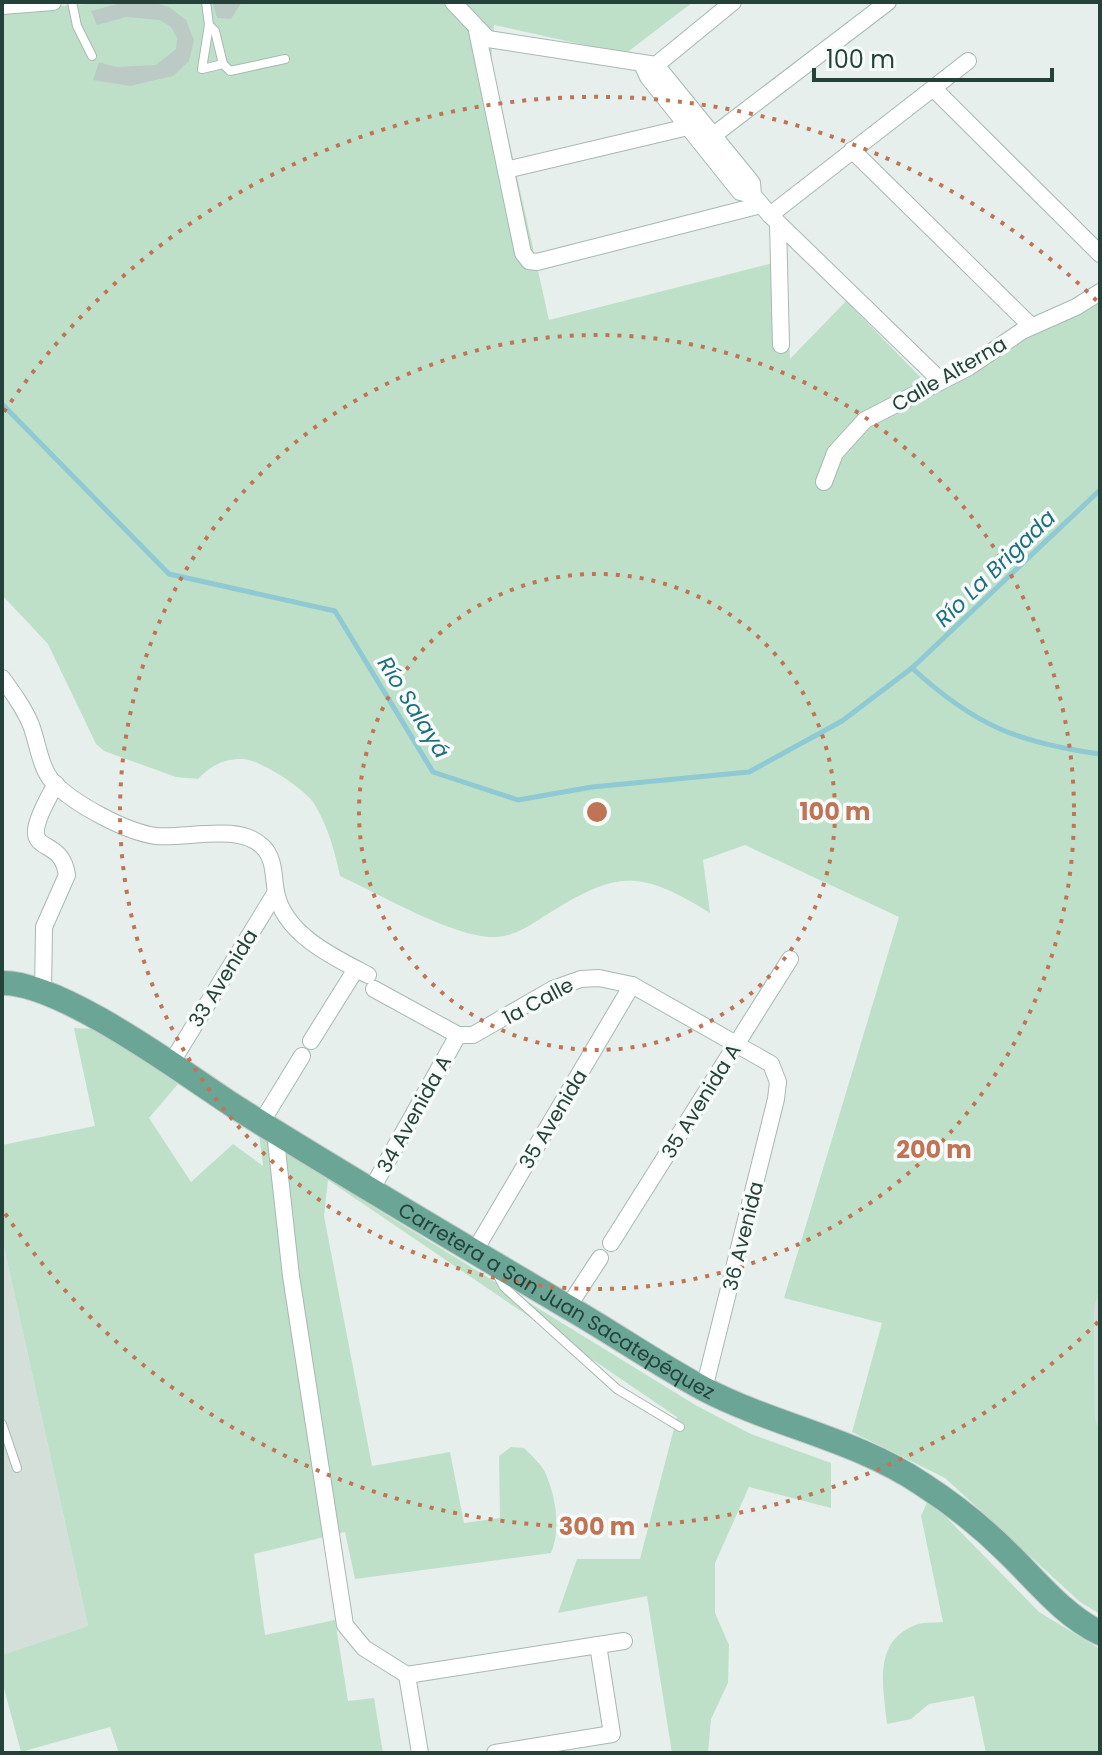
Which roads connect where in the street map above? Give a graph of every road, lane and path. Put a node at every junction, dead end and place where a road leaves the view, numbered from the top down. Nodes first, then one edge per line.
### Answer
1 (53, 2) edge
2 (72, 2) edge
3 (206, 2) edge
4 (453, 2) edge
5 (733, 2) edge
6 (888, 2) edge
7 (2, 6) edge
8 (209, 25) junction
9 (477, 31) junction
10 (92, 56) dead end
11 (285, 59) dead end
12 (968, 61) dead end
13 (223, 64) junction
14 (649, 65) junction
15 (934, 89) junction
16 (688, 127) junction
17 (708, 140) junction
18 (852, 150) junction
19 (506, 170) junction
20 (765, 210) junction
21 (1098, 252) edge
22 (1100, 292) edge
23 (1031, 326) junction
24 (781, 345) dead end
25 (941, 381) junction
26 (824, 482) dead end
27 (2, 678) edge
28 (56, 784) junction
29 (276, 892) junction
30 (790, 959) dead end
31 (366, 977) junction
32 (2, 983) edge
33 (632, 985) junction
34 (43, 994) junction
35 (458, 1035) junction
36 (736, 1044) junction
37 (170, 1065) junction
38 (778, 1082) joint
39 (268, 1127) junction
40 (370, 1192) junction
41 (611, 1243) dead end
42 (483, 1258) junction
43 (600, 1258) dead end
44 (568, 1307) junction
45 (704, 1389) junction
46 (2, 1424) edge
47 (680, 1427) dead end
48 (17, 1468) dead end
49 (1100, 1633) edge
50 (624, 1641) dead end
51 (598, 1645) junction
52 (407, 1675) junction
53 (420, 1753) edge
54 (495, 1753) edge

1 - 7 street
2 - 10 lane
3 - 8 lane
4 - 9 street
5 - 14 street
6 - 17 street
8 - 13 lane
8 - 13 lane
9 - 14 street
9 - 19 street
11 - 13 lane
12 - 15 street
14 - 16 street
14 - 17 street
15 - 18 street
15 - 21 street
16 - 17 street
16 - 19 street
17 - 20 street
18 - 20 street
18 - 23 street
19 - 20 street
20 - 24 street
20 - 25 street
22 - 23 street, Calle Alterna
23 - 25 street, Calle Alterna
25 - 26 street, Calle Alterna
27 - 28 street
28 - 29 street
28 - 34 street
29 - 31 street
29 - 37 street, 33 Avenida
30 - 36 street, 35 Avenida A
31 - 35 street
31 - 39 street
32 - 34 main road, Carretera a San Juan Sacatepéquez
33 - 35 street, 1a Calle
33 - 36 street, 1a Calle
33 - 42 street, 35 Avenida
34 - 37 main road, Carretera a San Juan Sacatepéquez
35 - 40 street, 34 Avenida A
36 - 38 street, 1a Calle
36 - 41 street, 35 Avenida A
37 - 39 main road, Carretera a San Juan Sacatepéquez
38 - 45 street, 36 Avenida
39 - 40 main road, Carretera a San Juan Sacatepéquez
39 - 52 street
40 - 42 main road, Carretera a San Juan Sacatepéquez
42 - 44 main road, Carretera a San Juan Sacatepéquez
42 - 47 lane
43 - 44 street
44 - 45 main road, Carretera a San Juan Sacatepéquez
45 - 49 main road, Carretera a San Juan Sacatepéquez
46 - 48 lane
50 - 51 street
51 - 52 street
51 - 54 street
52 - 53 street

